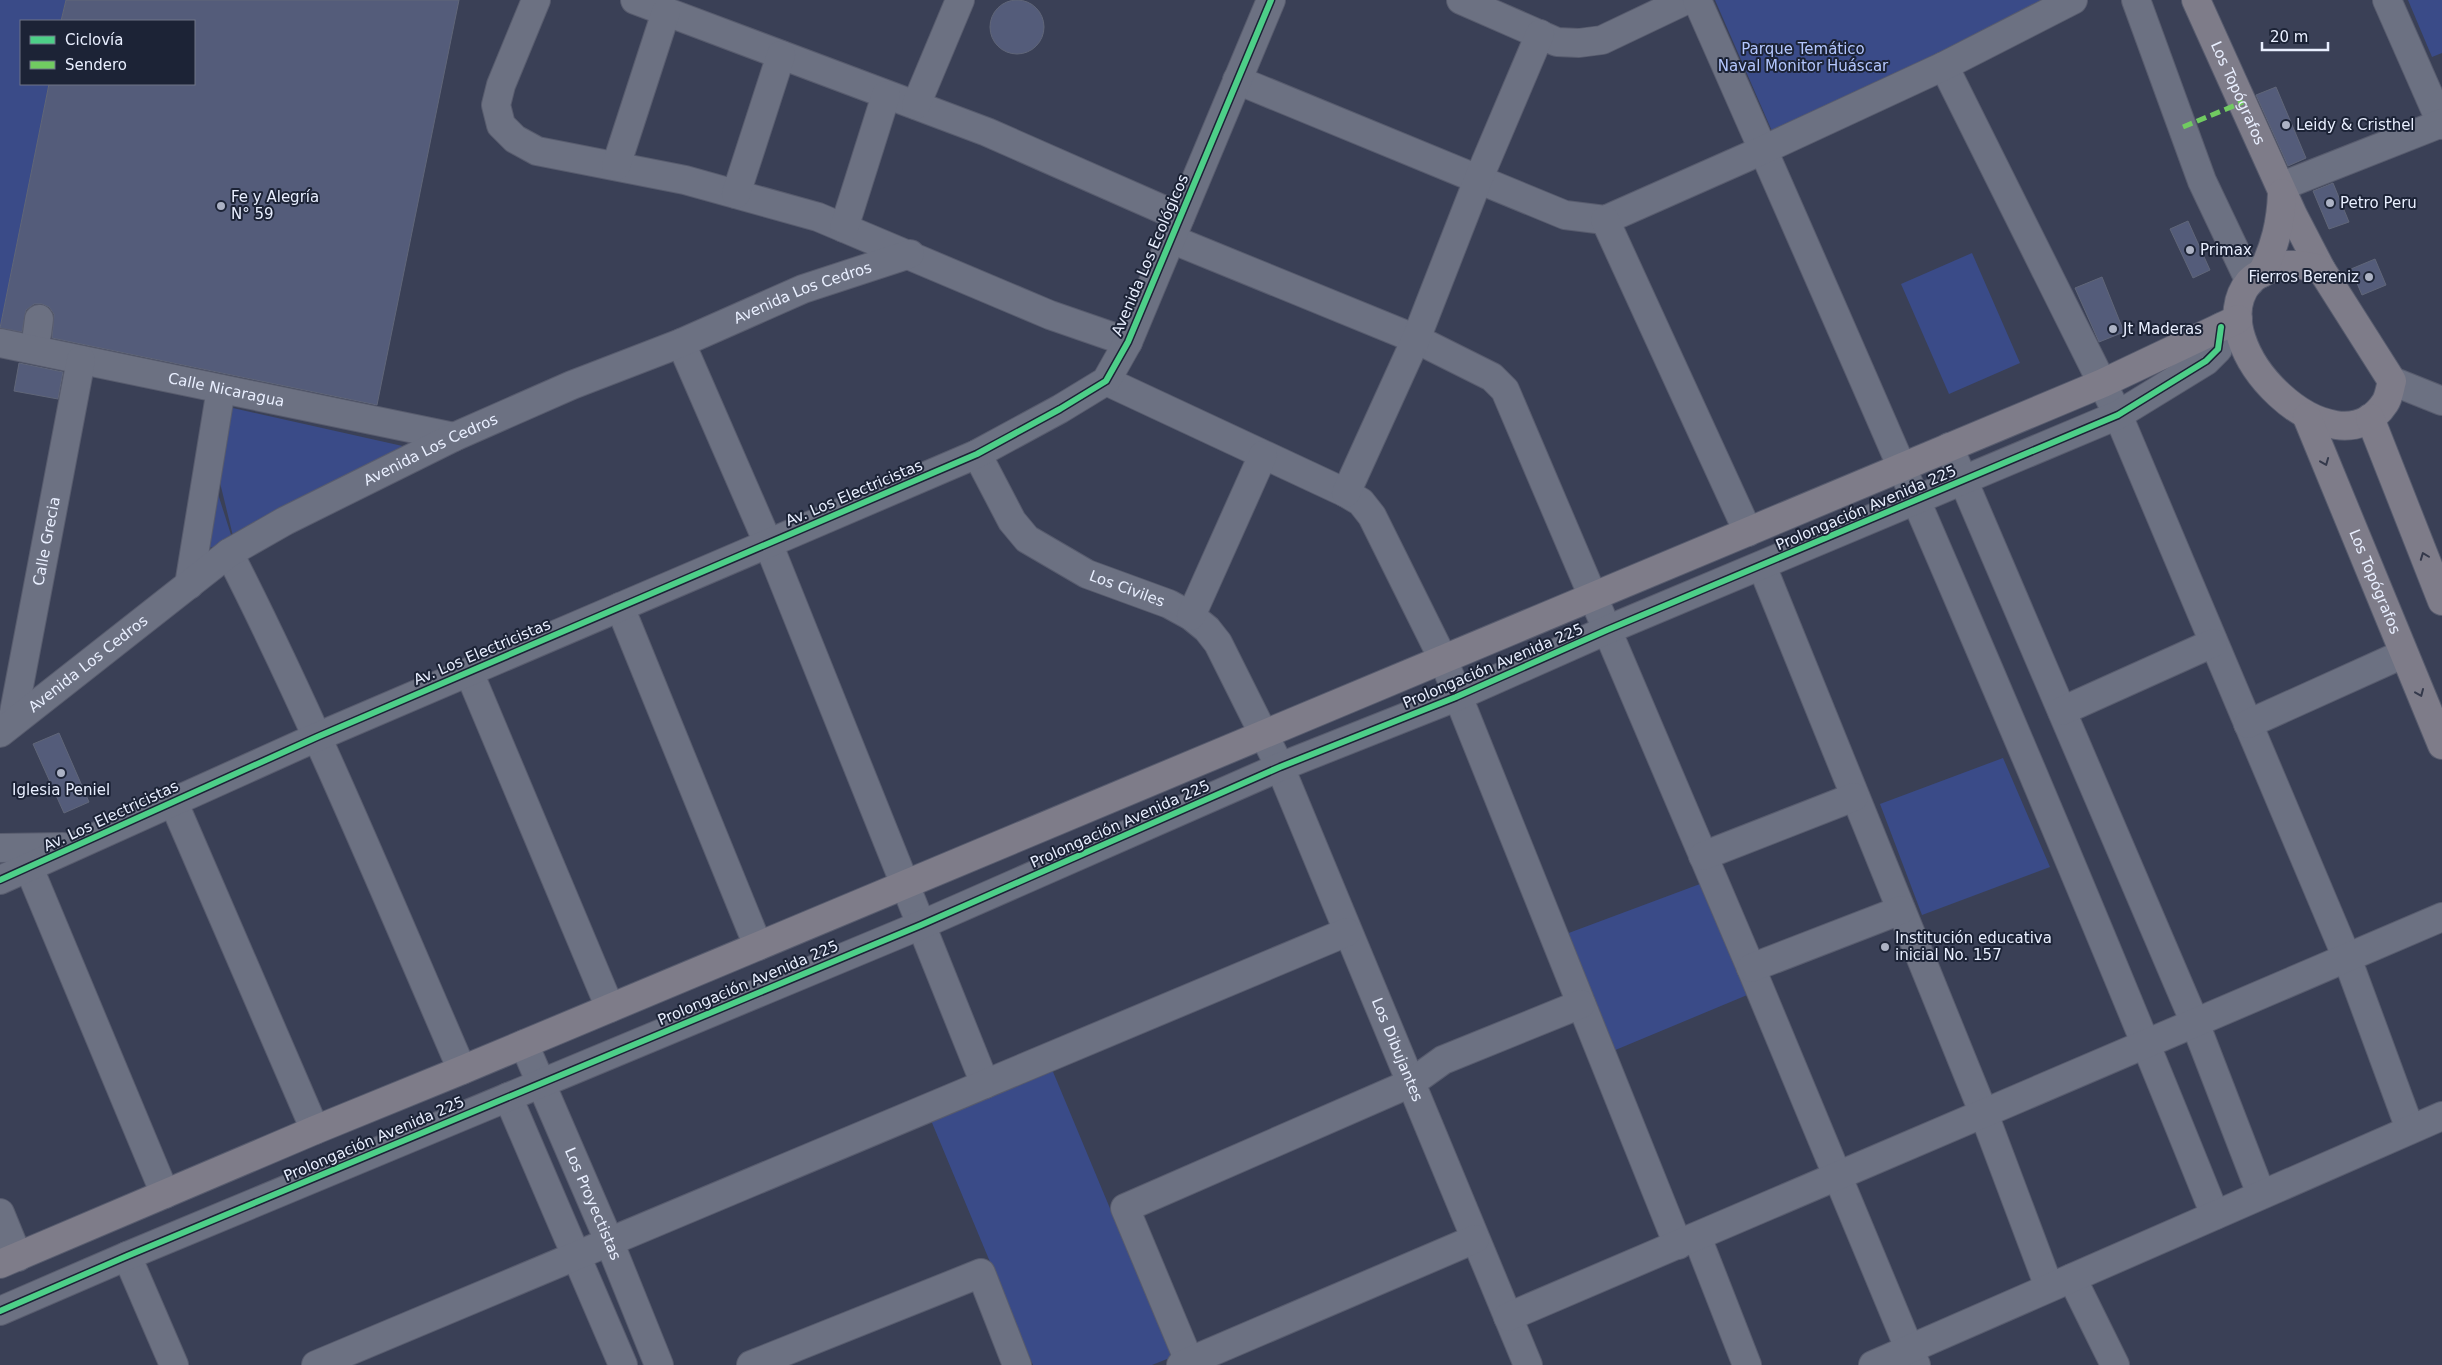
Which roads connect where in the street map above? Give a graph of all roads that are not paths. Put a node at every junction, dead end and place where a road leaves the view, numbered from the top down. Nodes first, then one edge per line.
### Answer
1 (536, 0) edge
2 (636, 0) edge
3 (960, 0) edge
4 (1271, 0) edge
5 (1460, 0) edge
6 (1686, 0) edge
7 (1697, 0) edge
8 (2073, 0) edge
9 (2136, 0) edge
10 (2196, 0) edge
11 (2388, 0) edge
12 (681, 10) edge
13 (1540, 34) junction
14 (781, 55) junction
15 (1944, 66) junction
16 (1237, 80) junction
17 (886, 95) junction
18 (916, 105) junction
19 (2442, 124) edge
20 (1763, 150) junction
21 (616, 166) junction
22 (1478, 180) junction
23 (2282, 186) junction
24 (736, 194) junction
25 (1605, 220) junction
26 (844, 228) junction
27 (1176, 228) junction
28 (910, 254) junction
29 (2321, 269) junction
30 (2256, 277) junction
31 (2230, 323) junction
32 (1416, 339) junction
33 (1128, 342) junction
34 (0, 343) edge
35 (681, 343) junction
36 (81, 360) junction
37 (1106, 381) junction
38 (2392, 381) junction
39 (2103, 383) junction
40 (221, 389) junction
41 (2442, 402) edge
42 (2118, 415) junction
43 (2307, 417) junction
44 (2370, 418) junction
45 (454, 437) junction
46 (1949, 447) junction
47 (977, 454) junction
48 (1263, 455) junction
49 (1903, 467) junction
50 (1963, 481) junction
51 (1346, 493) junction
52 (1916, 499) junction
53 (1748, 532) junction
54 (768, 543) junction
55 (229, 553) junction
56 (1762, 566) junction
57 (189, 585) junction
58 (1593, 596) junction
59 (2442, 601) edge
60 (620, 606) junction
61 (1191, 616) junction
62 (1607, 630) junction
63 (2213, 643) junction
64 (2403, 654) junction
65 (1443, 659) junction
66 (469, 672) junction
67 (1456, 697) junction
68 (2062, 711) junction
69 (2248, 724) junction
70 (6, 728) edge
71 (1264, 734) junction
72 (317, 737) junction
73 (2442, 745) edge
74 (1280, 767) junction
75 (1854, 797) junction
76 (173, 801) junction
77 (74, 847) junction
78 (0, 848) edge
79 (1703, 856) junction
80 (29, 868) junction
81 (0, 880) edge
82 (905, 885) junction
83 (1901, 910) junction
84 (2442, 917) edge
85 (921, 925) junction
86 (1347, 932) junction
87 (758, 946) junction
88 (2347, 958) junction
89 (1751, 968) junction
90 (1581, 1004) junction
91 (610, 1008) junction
92 (2195, 1023) junction
93 (524, 1044) junction
94 (2147, 1044) junction
95 (462, 1070) junction
96 (540, 1083) junction
97 (985, 1084) junction
98 (1411, 1084) junction
99 (508, 1097) junction
100 (1984, 1114) junction
101 (2442, 1116) edge
102 (2410, 1129) junction
103 (315, 1130) junction
104 (1838, 1176) junction
105 (165, 1194) junction
106 (2261, 1194) junction
107 (0, 1214) edge
108 (2215, 1214) junction
109 (1475, 1239) junction
110 (1688, 1241) junction
111 (609, 1242) junction
112 (127, 1256) junction
113 (576, 1256) junction
114 (9, 1260) edge
115 (2060, 1283) junction
116 (0, 1311) edge
117 (1508, 1317) junction
118 (1912, 1357) edge
119 (1185, 1363) edge
120 (174, 1365) edge
121 (316, 1365) edge
122 (623, 1365) edge
123 (659, 1365) edge
124 (751, 1365) edge
125 (1017, 1365) edge
126 (1528, 1365) edge
127 (1747, 1365) edge
128 (1873, 1365) edge
129 (2115, 1365) edge

1 - 21 street
2 - 12 street
3 - 18 street
4 - 16 street, Avenida Los Ecológicos
5 - 13 street
6 - 13 street
7 - 20 street
8 - 15 street
9 - 30 street
10 - 23 main road, Los Topógrafos
11 - 19 street
12 - 14 street
12 - 21 street
13 - 22 street
14 - 17 street
14 - 24 street
15 - 20 street
15 - 39 street
16 - 22 street
16 - 27 street, Avenida Los Ecológicos
17 - 18 street
17 - 26 street
18 - 27 street
19 - 23 street
20 - 25 street
20 - 49 street
21 - 24 street
22 - 25 street
22 - 32 street
23 - 29 main road, Los Topógrafos
23 - 30 main road, Los Topógrafos
24 - 26 street
25 - 53 street
26 - 28 street
27 - 32 street
27 - 33 street, Avenida Los Ecológicos
28 - 33 street
28 - 35 street, Avenida Los Cedros
29 - 30 main road
29 - 38 main road
30 - 31 main road
31 - 39 main road, Prolongación Avenida 225
31 - 42 street, Prolongación Avenida 225
31 - 43 main road
32 - 51 street
32 - 58 street
33 - 37 street, Avenida Los Ecológicos
34 - 36 street, Calle Nicaragua
35 - 45 street, Avenida Los Cedros
35 - 54 street
36 - 40 street, Calle Nicaragua
36 - 70 street, Calle Grecia
37 - 47 street, Avenida Los Ecológicos
37 - 48 street
38 - 41 street
38 - 44 main road
39 - 42 street
39 - 46 main road, Prolongación Avenida 225
40 - 45 street, Calle Nicaragua
40 - 57 street
42 - 50 street, Prolongación Avenida 225
42 - 63 street
43 - 44 main road
43 -> 64 main road, Los Topógrafos
59 -> 44 main road
45 - 55 street, Avenida Los Cedros
46 - 49 main road, Prolongación Avenida 225
46 - 50 street
47 - 54 street, Av. Los Electricistas
47 - 61 street, Los Civiles
48 - 51 street
48 - 61 street
49 - 52 street
49 - 53 main road, Prolongación Avenida 225
50 - 52 street, Prolongación Avenida 225
50 - 68 street
51 - 65 street
52 - 56 street, Prolongación Avenida 225
52 - 94 street
53 - 58 main road, Prolongación Avenida 225
54 - 60 street, Av. Los Electricistas
54 - 82 street
55 - 57 street, Avenida Los Cedros
55 - 72 street
56 - 62 street, Prolongación Avenida 225
56 - 75 street
57 - 70 street, Avenida Los Cedros
58 - 62 street
58 - 65 main road, Prolongación Avenida 225
60 - 66 street, Av. Los Electricistas
60 - 87 street
61 - 71 street, Los Civiles
62 - 67 street, Prolongación Avenida 225
62 - 79 street
63 - 68 street
63 - 69 street
64 - 69 street
64 -> 73 main road, Los Topógrafos
65 - 67 street
65 - 71 main road, Prolongación Avenida 225
66 - 72 street, Av. Los Electricistas
66 - 91 street
67 - 74 street, Prolongación Avenida 225
67 - 90 street
68 - 92 street
69 - 88 street
71 - 74 street, Los Dibujantes
71 - 82 main road, Prolongación Avenida 225
72 - 76 street, Av. Los Electricistas
72 - 95 street
74 - 85 street, Prolongación Avenida 225
74 - 86 street, Los Dibujantes
75 - 79 street
75 - 83 street
76 - 77 street, Av. Los Electricistas
76 - 103 street
77 - 78 street
77 - 80 street, Av. Los Electricistas
79 - 89 street
80 - 81 street, Av. Los Electricistas
80 - 105 street
82 - 85 street
82 - 87 main road, Prolongación Avenida 225
83 - 89 street
83 - 100 street
84 - 88 street
85 - 96 street, Prolongación Avenida 225
85 - 97 street
86 - 97 street
86 - 98 street, Los Dibujantes
87 - 91 main road, Prolongación Avenida 225
88 - 92 street
88 - 102 street
89 - 104 street
90 - 98 street
90 - 110 street
91 - 93 main road, Prolongación Avenida 225
92 - 94 street
92 - 106 street
93 - 95 main road, Prolongación Avenida 225
93 - 96 street, Los Proyectistas
94 - 100 street
94 - 108 street
95 - 103 main road, Prolongación Avenida 225
96 - 99 street, Prolongación Avenida 225
96 - 111 street, Los Proyectistas
97 - 111 street
98 - 109 street, Los Dibujantes
98 - 119 street
99 - 112 street, Prolongación Avenida 225
99 - 113 street
100 - 104 street
100 - 115 street
101 - 102 street
102 - 106 street
103 - 105 main road, Prolongación Avenida 225
104 - 110 street
104 - 118 street
105 - 114 main road, Prolongación Avenida 225
106 - 108 street
107 - 114 street
108 - 115 street
109 - 117 street, Los Dibujantes
109 - 119 street
110 - 117 street
110 - 127 street
111 - 113 street
111 - 123 street, Los Proyectistas
112 - 116 street, Prolongación Avenida 225
112 - 120 street
113 - 121 street
113 - 122 street
115 - 118 street
115 - 129 street
117 - 126 street, Los Dibujantes
118 - 128 street
124 - 125 street

